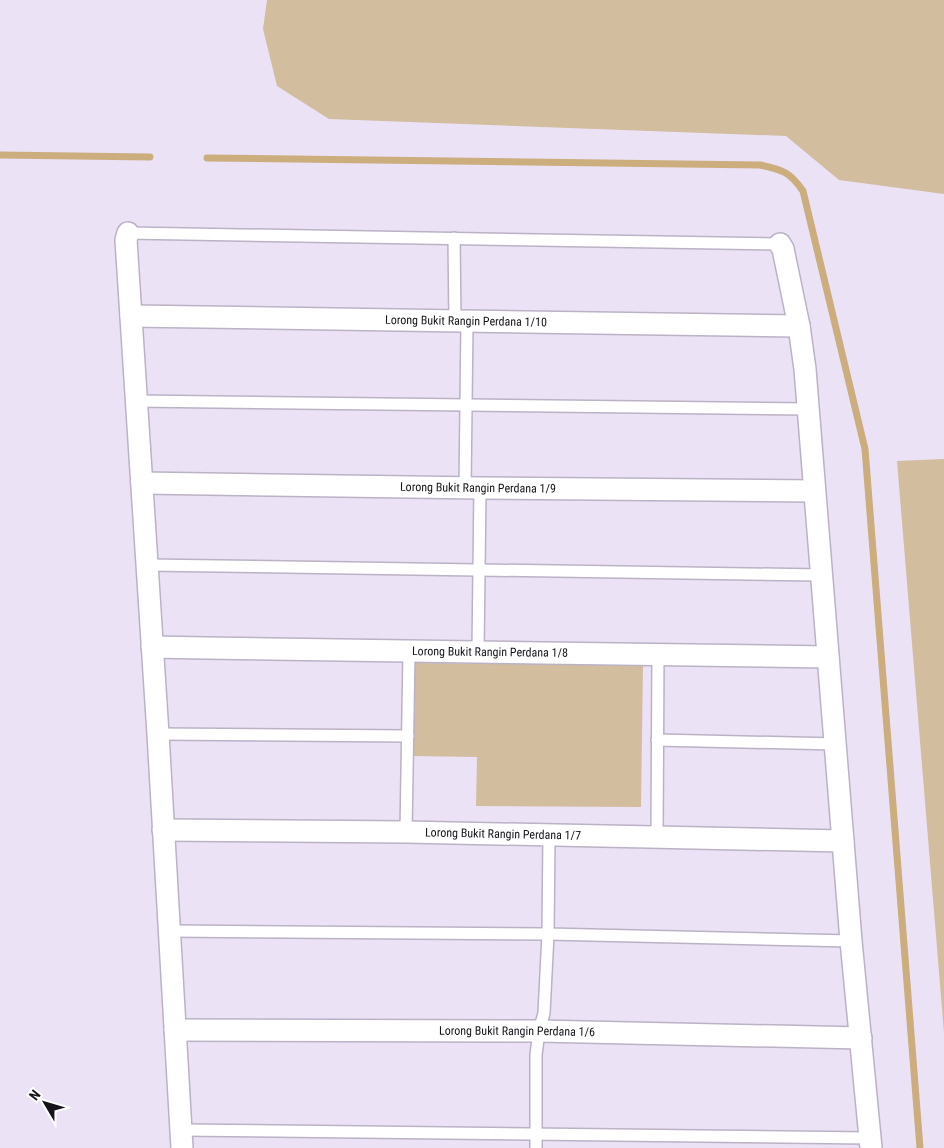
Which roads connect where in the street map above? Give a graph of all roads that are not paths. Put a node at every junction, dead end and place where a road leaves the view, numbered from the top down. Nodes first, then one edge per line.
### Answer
1 (128, 233) joint
2 (454, 238) junction
3 (780, 244) joint
4 (131, 316) junction
5 (461, 322) junction
6 (799, 326) junction
7 (136, 400) junction
8 (465, 405) junction
9 (808, 409) junction
10 (142, 483) junction
11 (472, 488) junction
12 (814, 491) junction
13 (147, 565) junction
14 (478, 571) junction
15 (821, 575) junction
16 (152, 647) junction
17 (410, 652) junction
18 (478, 652) junction
19 (658, 654) junction
20 (828, 657) junction
21 (158, 734) junction
22 (408, 736) junction
23 (657, 740) junction
24 (836, 744) junction
25 (163, 830) junction
26 (406, 832) junction
27 (549, 836) junction
28 (657, 837) junction
29 (843, 841) junction
30 (170, 931) junction
31 (548, 934) junction
32 (851, 941) junction
33 (175, 1030) junction
34 (539, 1031) junction
35 (861, 1038) junction
36 (536, 1134) junction
37 (181, 1139) edge
38 (870, 1143) edge
39 (536, 1148) edge

1 - 2 lane
1 - 4 street
2 - 3 lane
2 - 5 lane
3 - 6 street
4 - 5 street, Lorong Bukit Rangin Perdana 1/10
4 - 7 street
5 - 6 street, Lorong Bukit Rangin Perdana 1/10
5 - 8 lane
6 - 9 street
7 - 8 lane
7 - 10 street
8 - 9 lane
8 - 11 lane
9 - 12 street
10 - 11 street, Lorong Bukit Rangin Perdana 1/9
10 - 13 street
11 - 12 street, Lorong Bukit Rangin Perdana 1/9
11 - 14 lane
12 - 15 street
13 - 14 lane
13 - 16 street
14 - 15 lane
14 - 18 lane
15 - 20 street
16 - 17 street, Lorong Bukit Rangin Perdana 1/8
16 - 21 street
17 - 18 street, Lorong Bukit Rangin Perdana 1/8
17 - 22 lane
18 - 19 street, Lorong Bukit Rangin Perdana 1/8
19 - 20 street, Lorong Bukit Rangin Perdana 1/8
19 - 23 lane
20 - 24 street
21 - 22 lane
21 - 25 street
22 - 26 lane
23 - 24 lane
23 - 28 lane
24 - 29 street
25 - 26 street, Lorong Bukit Rangin Perdana 1/7
25 - 30 street
26 - 27 street, Lorong Bukit Rangin Perdana 1/7
27 - 28 street, Lorong Bukit Rangin Perdana 1/7
27 - 31 lane
28 - 29 street, Lorong Bukit Rangin Perdana 1/7
29 - 32 street
30 - 31 lane
30 - 33 street
31 - 32 lane
31 - 34 lane
32 - 35 street
33 - 34 street, Lorong Bukit Rangin Perdana 1/6
33 - 37 street
34 - 35 street, Lorong Bukit Rangin Perdana 1/6
34 - 36 lane
35 - 38 street
36 - 37 lane
36 - 38 lane
36 - 39 lane

